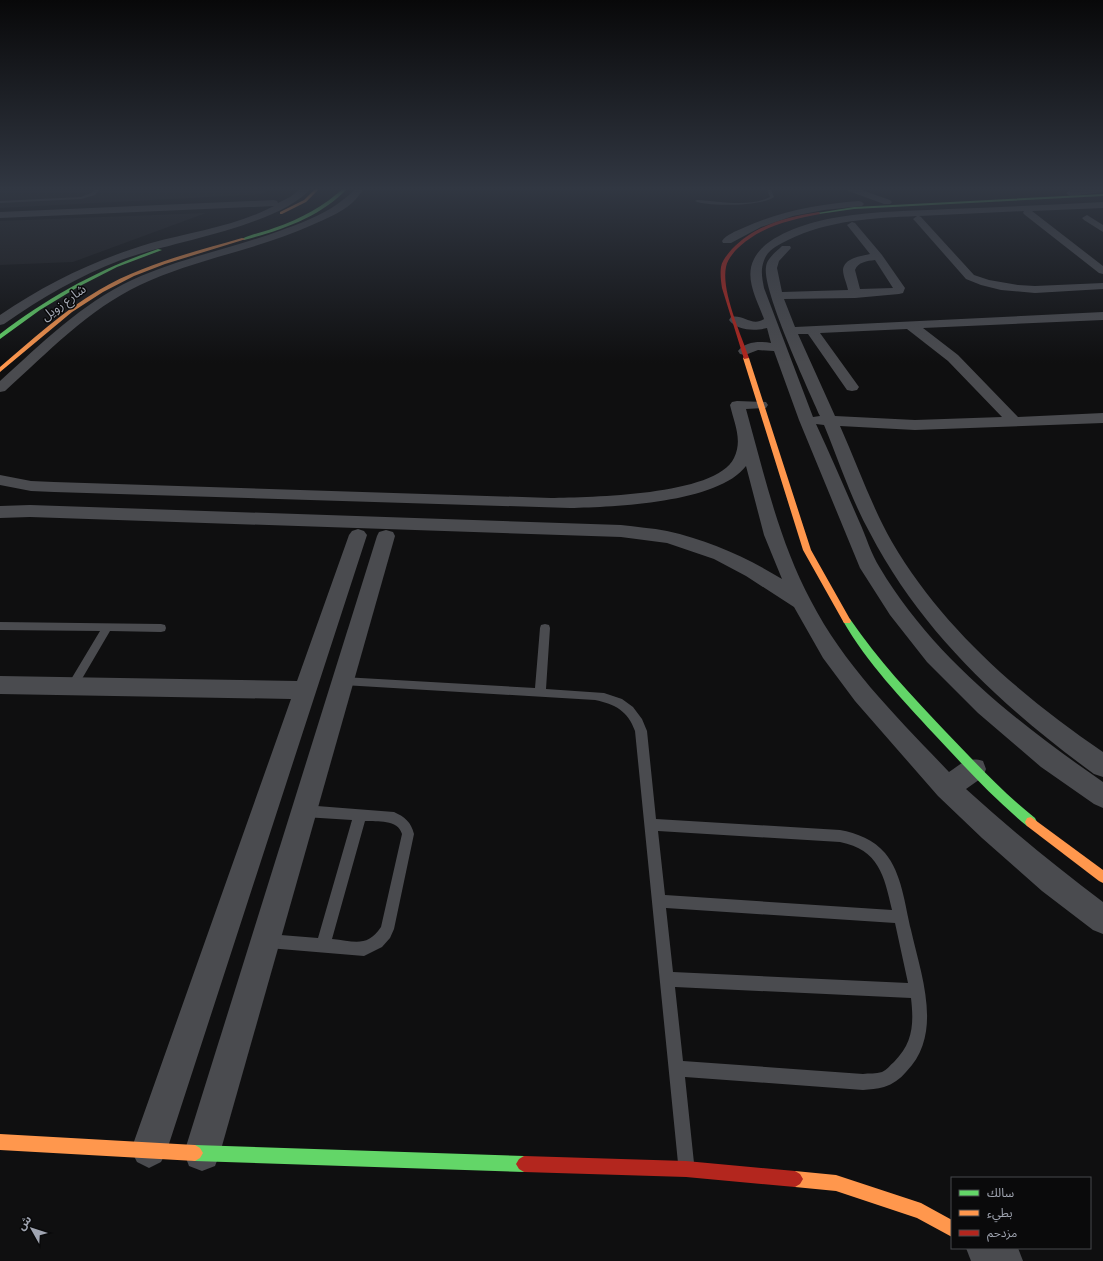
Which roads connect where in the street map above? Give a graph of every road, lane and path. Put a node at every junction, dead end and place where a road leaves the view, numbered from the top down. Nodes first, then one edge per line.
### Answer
1 (162, 246) edge
2 (166, 246) edge
3 (222, 246) edge
4 (247, 246) edge
5 (738, 246) edge
6 (771, 246) edge
7 (789, 246) edge
8 (869, 246) edge
9 (942, 246) edge
10 (1067, 246) edge
11 (142, 252) junction
12 (878, 257) junction
13 (1103, 271) edge
14 (1103, 286) edge
15 (47, 289) junction
16 (64, 290) junction
17 (855, 294) junction
18 (777, 296) junction
19 (28, 314) junction
20 (1103, 316) edge
21 (72, 317) junction
22 (0, 320) edge
23 (735, 320) junction
24 (771, 320) junction
25 (911, 326) junction
26 (791, 331) junction
27 (812, 331) junction
28 (15, 336) dead end
29 (25, 336) dead end
30 (0, 337) edge
31 (38, 337) junction
32 (780, 349) junction
33 (744, 351) junction
34 (0, 370) edge
35 (852, 387) dead end
36 (0, 388) edge
37 (761, 405) junction
38 (1103, 418) edge
39 (807, 420) junction
40 (830, 420) junction
41 (1014, 421) junction
42 (746, 443) junction
43 (0, 480) edge
44 (54, 487) junction
45 (551, 503) junction
46 (30, 511) junction
47 (0, 512) edge
48 (211, 516) junction
49 (550, 528) junction
50 (358, 535) junction
51 (386, 536) junction
52 (801, 602) junction
53 (0, 626) edge
54 (107, 628) junction
55 (161, 628) dead end
56 (545, 628) dead end
57 (343, 681) junction
58 (0, 685) edge
59 (72, 686) junction
60 (305, 690) junction
61 (540, 693) junction
62 (1103, 766) edge
63 (974, 768) junction
64 (947, 788) junction
65 (1103, 796) edge
66 (304, 811) junction
67 (360, 816) junction
68 (651, 826) junction
69 (1103, 877) edge
70 (659, 901) junction
71 (901, 917) junction
72 (1103, 920) edge
73 (266, 941) junction
74 (323, 945) junction
75 (667, 979) junction
76 (917, 991) junction
77 (676, 1068) junction
78 (0, 1142) edge
79 (148, 1150) junction
80 (202, 1153) junction
81 (686, 1169) junction
82 (951, 1228) edge
83 (986, 1249) edge
84 (1004, 1261) edge

1 - 11 street
2 - 11 street, شارع زويل
3 - 21 street, شارع زويل
4 - 21 street
5 - 23 street
6 - 24 street
7 - 18 street
8 - 12 street
9 - 14 street
10 - 13 street
11 - 15 street
11 - 16 street, شارع زويل
12 - 17 street
12 - 17 street
15 - 16 street
15 - 22 street
16 - 19 street, شارع زويل
17 - 18 street
18 - 26 street
19 - 21 street
19 - 30 street, شارع زويل
20 - 25 street
21 - 31 street, شارع زويل
21 - 36 street
23 - 24 street
23 - 33 street
24 - 32 street
25 - 27 street
25 - 41 street
26 - 27 street
26 - 40 street
27 - 35 street
28 - 30 street
29 - 31 street
31 - 34 street, شارع زويل
32 - 33 street
32 - 39 street
33 - 37 street
37 - 42 street
37 - 63 street
38 - 41 street
39 - 40 street
39 - 65 street
40 - 41 street
40 - 62 street
42 - 45 street
42 - 52 street
43 - 44 street
44 - 45 street
44 - 46 street
45 - 49 street
46 - 47 street
46 - 48 street
48 - 49 street
48 - 50 street
49 - 51 street
49 - 52 street
50 - 51 street
50 - 60 street
51 - 57 street
52 - 64 street
53 - 54 lane
54 - 55 lane
54 - 59 lane
56 - 61 lane
57 - 61 lane
57 - 66 street
58 - 59 street
59 - 60 street
60 - 79 street
61 - 68 lane
63 - 64 street
63 - 69 street
64 - 72 street
66 - 67 lane
66 - 73 street
67 - 74 lane
67 - 74 lane
68 - 70 lane
68 - 71 lane
70 - 71 lane
70 - 75 lane
71 - 76 lane
73 - 74 lane
73 - 80 street
75 - 76 lane
75 - 77 lane
76 - 77 lane
77 - 81 lane
78 - 79 street
79 - 80 street
80 - 81 street
81 - 82 street
83 - 84 street

